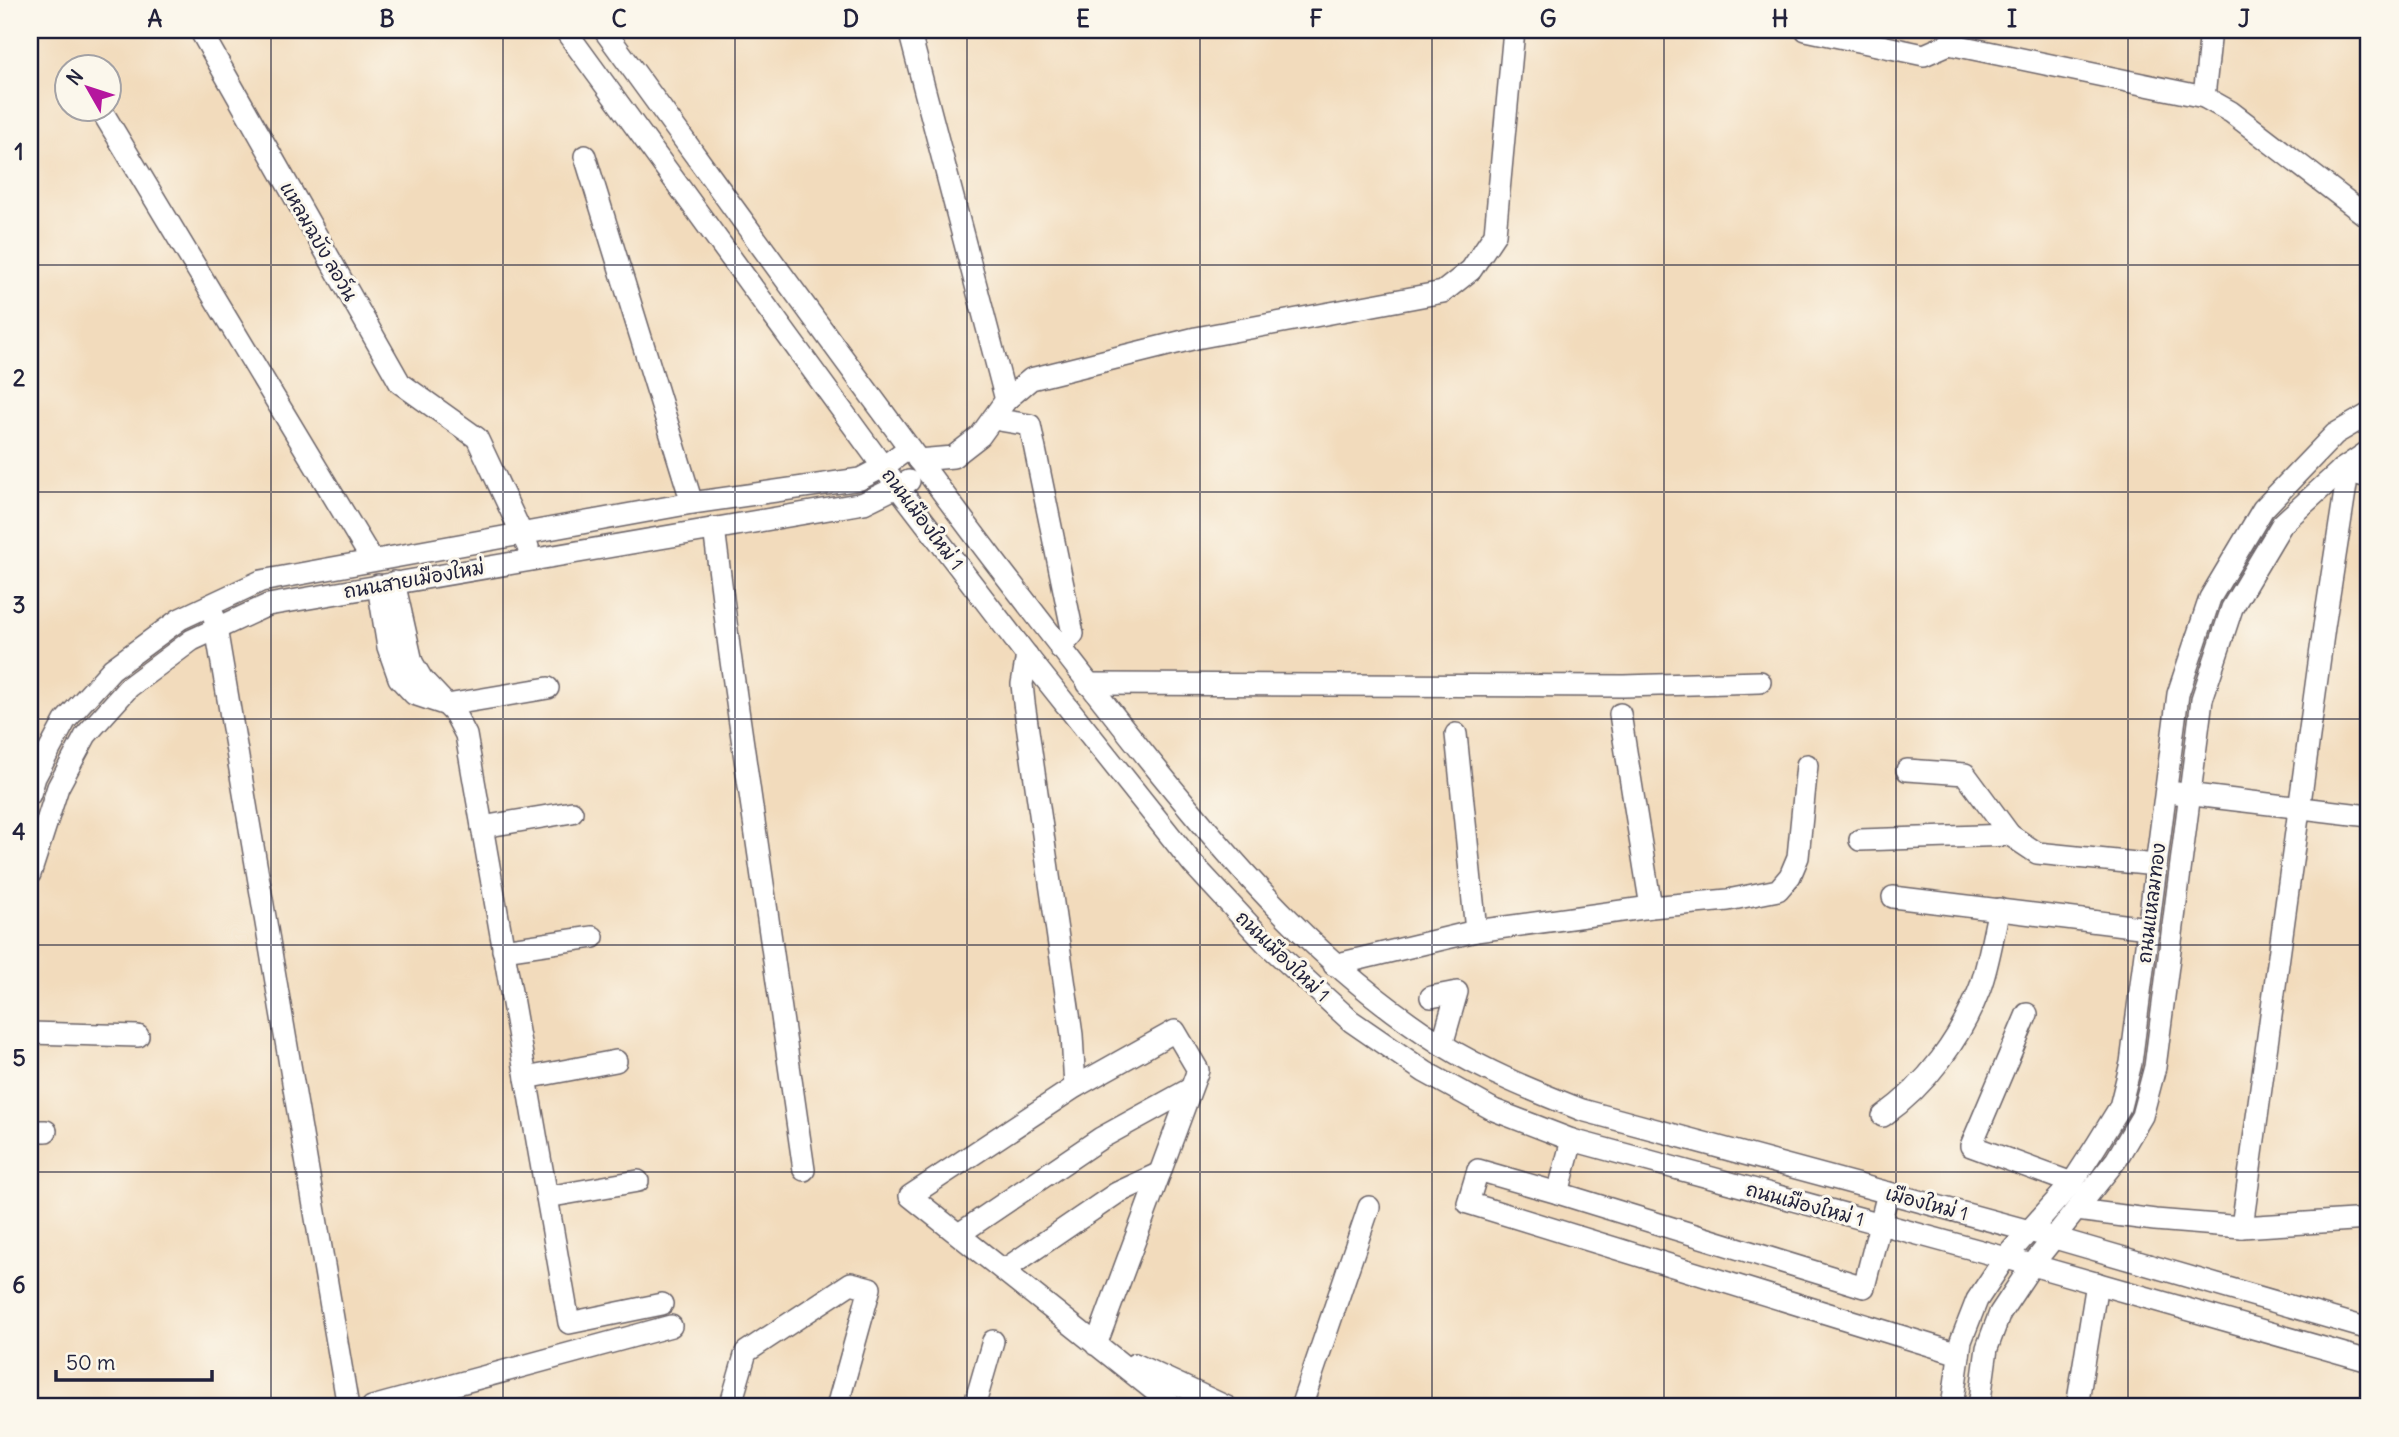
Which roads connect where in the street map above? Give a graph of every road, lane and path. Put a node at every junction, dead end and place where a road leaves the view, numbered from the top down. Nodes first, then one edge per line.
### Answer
1 (200, 30) edge
2 (565, 30) edge
3 (604, 30) edge
4 (909, 30) edge
5 (1514, 30) edge
6 (1806, 30) edge
7 (2211, 30) edge
8 (1953, 37) edge
9 (2204, 97) junction
10 (108, 122) edge
11 (585, 156) dead end
12 (2369, 218) edge
13 (1006, 400) junction
14 (2369, 414) edge
15 (993, 419) junction
16 (2369, 451) edge
17 (918, 460) junction
18 (883, 467) junction
19 (2341, 470) junction
20 (2369, 477) edge
21 (898, 487) junction
22 (692, 503) junction
23 (714, 528) junction
24 (515, 536) junction
25 (372, 560) junction
26 (525, 560) junction
27 (386, 583) junction
28 (211, 604) junction
29 (217, 628) junction
30 (1060, 648) junction
31 (1027, 655) junction
32 (1760, 682) dead end
33 (1088, 684) junction
34 (548, 688) dead end
35 (447, 705) junction
36 (1620, 714) dead end
37 (1456, 734) dead end
38 (1807, 765) dead end
39 (1907, 770) dead end
40 (2166, 792) junction
41 (30, 794) edge
42 (2190, 794) junction
43 (2300, 808) junction
44 (572, 812) dead end
45 (2369, 816) edge
46 (482, 827) junction
47 (2010, 835) junction
48 (1860, 840) dead end
49 (2156, 866) junction
50 (30, 874) edge
51 (1893, 897) dead end
52 (1651, 907) junction
53 (1999, 909) junction
54 (2148, 928) junction
55 (1476, 931) junction
56 (593, 936) dead end
57 (503, 950) junction
58 (1334, 965) junction
59 (1431, 997) dead end
60 (2027, 1014) dead end
61 (30, 1033) edge
62 (138, 1036) dead end
63 (1442, 1045) junction
64 (616, 1061) dead end
65 (526, 1078) junction
66 (1075, 1087) junction
67 (1190, 1090) junction
68 (1883, 1116) dead end
69 (1572, 1140) junction
70 (1798, 1168) joint
71 (804, 1170) dead end
72 (1160, 1173) junction
73 (638, 1181) dead end
74 (2073, 1183) junction
75 (1558, 1193) junction
76 (1888, 1193) junction
77 (547, 1197) junction
78 (1369, 1207) dead end
79 (2077, 1210) junction
80 (2369, 1219) edge
81 (1879, 1224) junction
82 (2242, 1227) junction
83 (2028, 1231) junction
84 (958, 1234) junction
85 (2055, 1238) junction
86 (2005, 1258) junction
87 (2032, 1265) junction
88 (1004, 1269) junction
89 (2097, 1283) junction
90 (662, 1304) dead end
91 (671, 1326) dead end
92 (2369, 1329) edge
93 (993, 1341) dead end
94 (1096, 1345) junction
95 (1959, 1354) junction
96 (2369, 1362) edge
97 (1135, 1364) dead end
98 (348, 1407) edge
99 (372, 1407) edge
100 (730, 1407) edge
101 (837, 1407) edge
102 (974, 1407) edge
103 (1175, 1407) edge
104 (1227, 1407) edge
105 (1301, 1407) edge
106 (1952, 1407) edge
107 (1979, 1407) edge
108 (2077, 1407) edge

1 - 24 street, แหลมฉบัง ลอว์น
2 - 18 street, ถนนเมืองใหม่ 1
3 - 17 street, ถนนเมืองใหม่ 1
4 - 13 street
5 - 13 street
6 - 8 street
7 - 9 street
8 - 9 street
9 - 12 street
10 - 25 street
11 - 22 street
13 - 15 street
14 - 40 street, ถนนแหลมทอง
15 - 17 street
15 - 30 street
16 - 19 street, ถนนแหลมทอง
17 - 18 street, ถนนสายเมืองใหม่
17 - 21 street, ถนนสายเมืองใหม่
17 - 30 street, ถนนเมืองใหม่ 1
18 - 21 street, ถนนเมืองใหม่ 1
18 - 22 street, ถนนสายเมืองใหม่
19 - 20 street
19 - 42 street, ถนนแหลมทอง
19 - 43 street
21 - 23 street, ถนนสายเมืองใหม่
21 - 31 street, ถนนเมืองใหม่ 1
22 - 24 street, ถนนสายเมืองใหม่
23 - 26 street, ถนนสายเมืองใหม่
23 - 71 street
24 - 25 street, ถนนสายเมืองใหม่
24 - 26 street, แหลมฉบัง ลอว์น
25 - 28 street, ถนนสายเมืองใหม่
26 - 27 street, ถนนสายเมืองใหม่
27 - 29 street, ถนนสายเมืองใหม่
27 - 35 street
28 - 29 street
28 - 41 street, ถนนสายเมืองใหม่
29 - 50 street, ถนนสายเมืองใหม่
29 - 98 street
30 - 33 street, ถนนเมืองใหม่ 1
31 - 66 street
31 - 69 street, ถนนเมืองใหม่ 1
32 - 33 street
33 - 58 street, ถนนเมืองใหม่ 1
34 - 35 street
35 - 46 street
36 - 52 street
37 - 55 street
38 - 52 street
39 - 47 street
40 - 42 street
40 - 49 street, ถนนแหลมทอง
42 - 43 street
42 - 79 street, ถนนแหลมทอง
43 - 45 street
43 - 82 street
44 - 46 street
46 - 57 street
47 - 48 street
47 - 49 street
49 - 54 street, ถนนแหลมทอง
51 - 53 street
52 - 55 street
53 - 54 street
53 - 68 street
54 - 74 street, ถนนแหลมทอง
55 - 58 street
56 - 57 street
57 - 65 street
58 - 63 street, ถนนเมืองใหม่ 1
59 - 63 street
60 - 74 street
61 - 62 street
63 - 70 street, ถนนเมืองใหม่ 1
64 - 65 street
65 - 77 street
66 - 67 street
66 - 84 street
67 - 72 street
67 - 84 street
69 - 75 street
69 - 81 street, ถนนเมืองใหม่ 1
70 - 76 street, เมืองใหม่ 1
72 - 88 street
72 - 94 street
73 - 77 street
74 - 83 street, ถนนแหลมทอง
75 - 81 street
75 - 95 street
76 - 81 street
76 - 83 street, เมืองใหม่ 1
77 - 90 street
78 - 105 street
79 - 82 street
79 - 85 street, ถนนแหลมทอง
80 - 82 street
81 - 86 street, ถนนเมืองใหม่ 1
83 - 85 street, เมืองใหม่ 1
83 - 86 street, ถนนแหลมทอง
84 - 88 street
85 - 87 street, ถนนแหลมทอง
85 - 92 street
86 - 87 street, ถนนเมืองใหม่ 1
86 - 95 street, ถนนแหลมทอง
87 - 89 street, ถนนเมืองใหม่ 1
87 - 107 street, ถนนแหลมทอง
88 - 94 street
89 - 96 street, ถนนเมืองใหม่ 1
89 - 108 street
91 - 99 street
93 - 102 street
94 - 103 street
95 - 106 street, ถนนแหลมทอง
97 - 104 street
100 - 101 street

